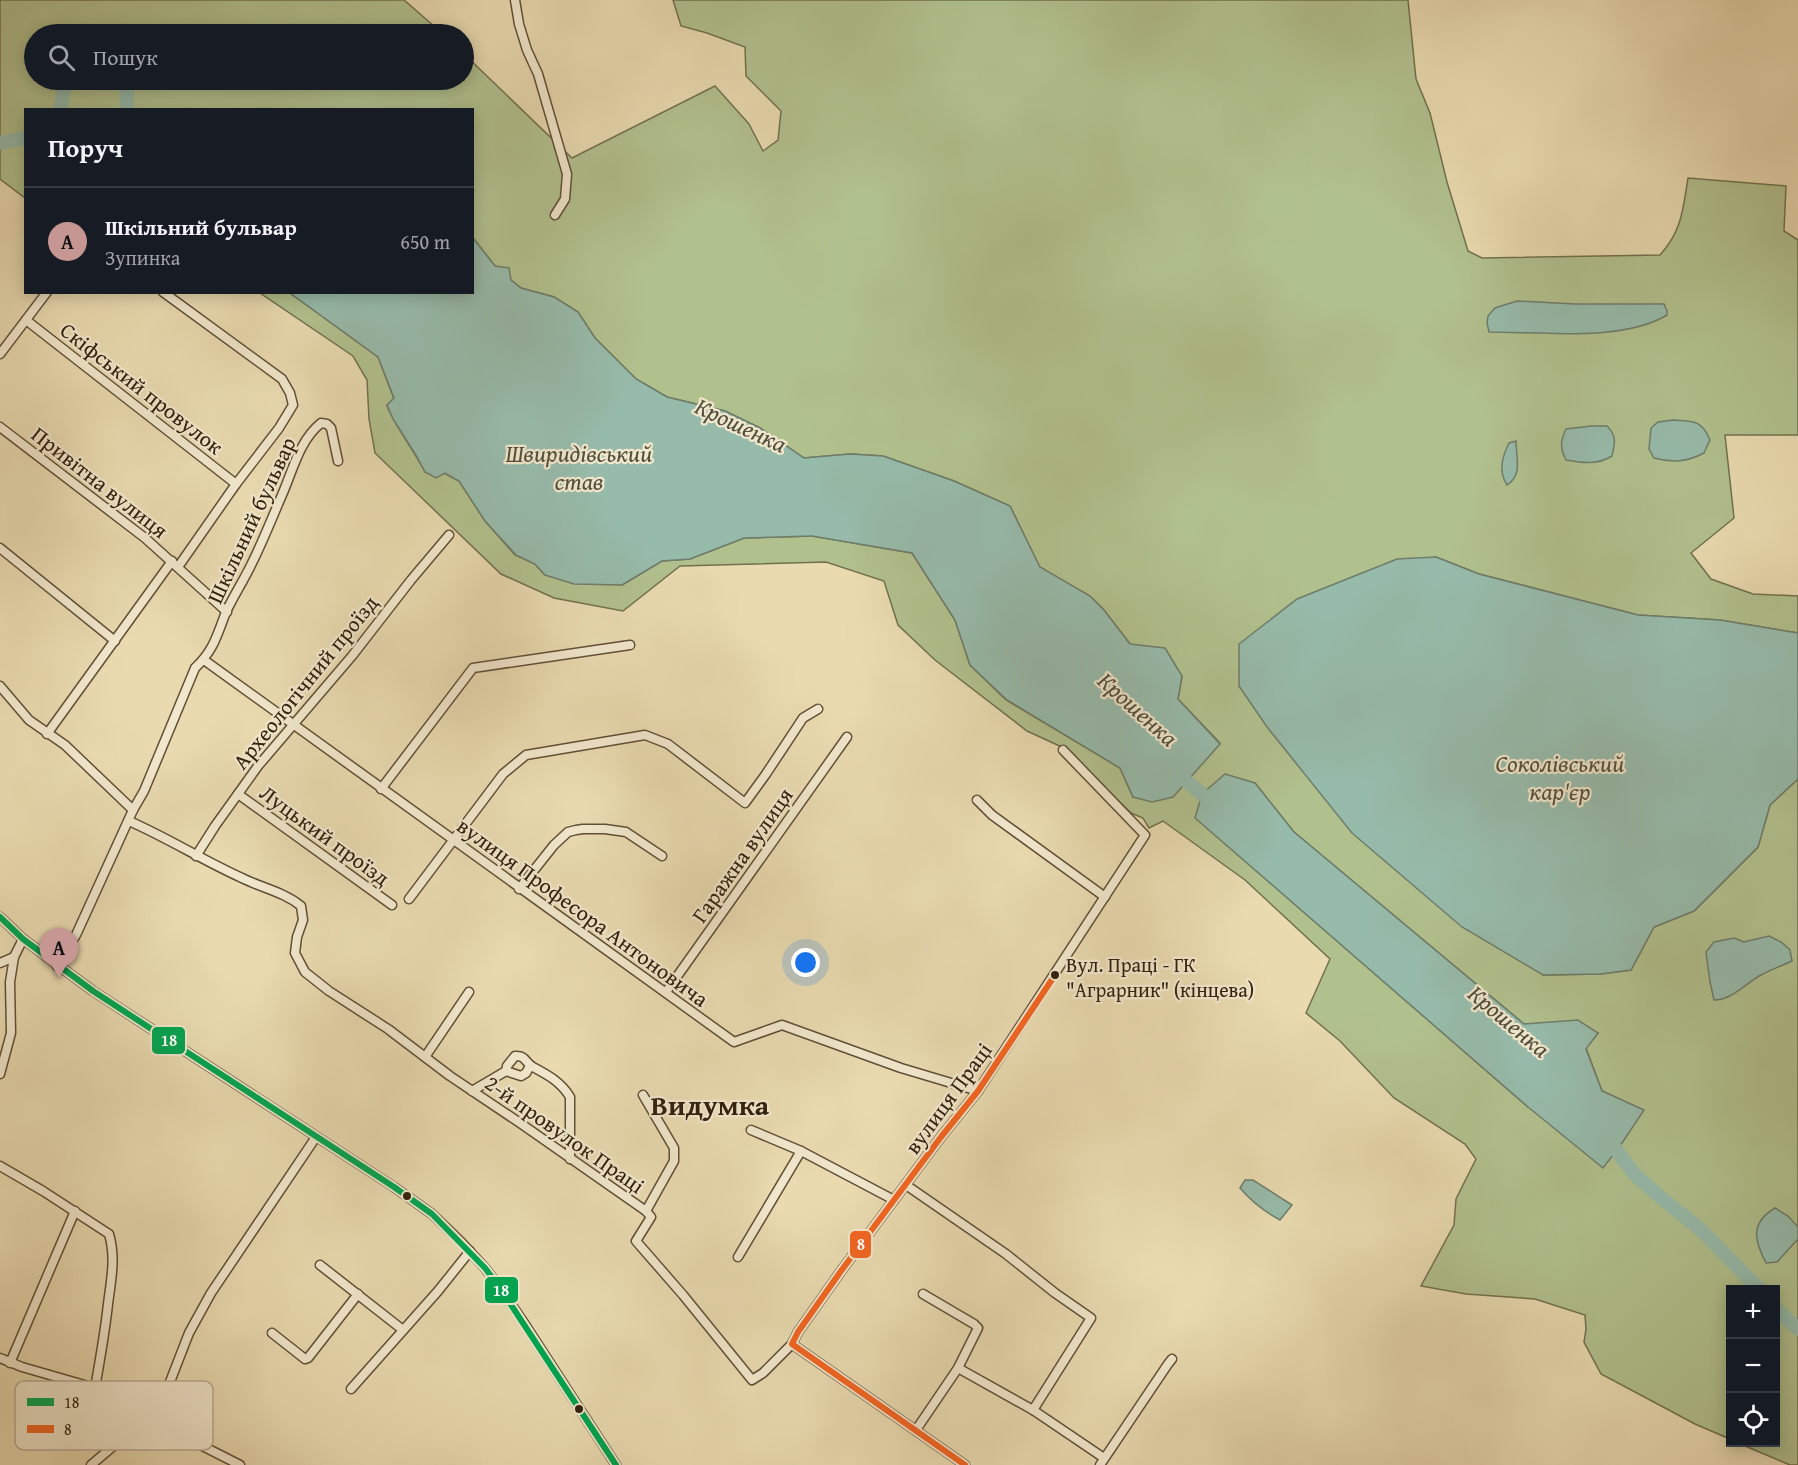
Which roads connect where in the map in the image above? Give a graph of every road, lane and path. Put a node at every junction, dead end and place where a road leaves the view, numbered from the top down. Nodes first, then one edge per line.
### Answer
1 (515, 0) edge
2 (555, 215) dead end
3 (46, 294) edge
4 (166, 294) edge
5 (26, 320) junction
6 (0, 354) edge
7 (0, 427) edge
8 (338, 461) dead end
9 (236, 484) junction
10 (448, 535) dead end
11 (0, 548) edge
12 (175, 564) junction
13 (226, 612) junction
14 (115, 641) junction
15 (630, 645) dead end
16 (204, 660) junction
17 (0, 686) edge
18 (818, 709) dead end
19 (294, 725) junction
20 (47, 734) junction
21 (847, 737) dead end
22 (1063, 750) dead end
23 (381, 789) junction
24 (238, 794) junction
25 (977, 800) dead end
26 (133, 810) junction
27 (129, 821) junction
28 (452, 840) junction
29 (196, 856) junction
30 (662, 856) dead end
31 (519, 889) junction
32 (1105, 897) junction
33 (409, 899) dead end
34 (392, 905) dead end
35 (0, 917) edge
36 (23, 939) junction
37 (14, 957) junction
38 (0, 963) edge
39 (57, 966) junction
40 (469, 992) dead end
41 (666, 992) junction
42 (425, 1057) junction
43 (530, 1066) junction
44 (506, 1071) junction
45 (0, 1074) edge
46 (472, 1091) junction
47 (978, 1091) junction
48 (642, 1095) dead end
49 (750, 1130) dead end
50 (316, 1137) junction
51 (801, 1150) junction
52 (570, 1159) junction
53 (0, 1166) edge
54 (906, 1185) junction
55 (894, 1200) junction
56 (75, 1211) junction
57 (646, 1211) junction
58 (470, 1251) junction
59 (738, 1257) dead end
60 (320, 1265) dead end
61 (358, 1294) junction
62 (923, 1294) dead end
63 (403, 1330) junction
64 (272, 1333) dead end
65 (792, 1344) junction
66 (0, 1358) edge
67 (1172, 1359) dead end
68 (10, 1363) junction
69 (958, 1368) junction
70 (752, 1380) joint
71 (71, 1381) edge
72 (96, 1381) edge
73 (171, 1381) edge
74 (351, 1389) dead end
75 (1034, 1410) junction
76 (916, 1430) junction
77 (109, 1450) edge
78 (210, 1450) edge
79 (1102, 1462) edge
80 (92, 1465) edge
81 (240, 1465) edge
82 (616, 1465) edge
83 (965, 1465) edge

1 - 2 street
3 - 5 street
4 - 9 street
5 - 6 street
5 - 9 street, Скіфський провулок
7 - 12 street, Привітна вулиця
8 - 13 street, Шкільний бульвар
9 - 12 street
10 - 19 street, Археологічний проїзд
11 - 14 street
12 - 13 street
12 - 14 street
13 - 16 street, Шкільний бульвар
14 - 20 street
15 - 23 street
16 - 19 street, вулиця Професора Антоновича
16 - 26 street, Шкільний бульвар
17 - 20 street
18 - 28 street
19 - 23 street, вулиця Професора Антоновича
19 - 24 street, Археологічний проїзд
20 - 26 street
21 - 41 street, Гаражна вулиця
22 - 32 street, вулиця Праці
23 - 28 street, вулиця Професора Антоновича
24 - 29 street, Археологічний проїзд
24 - 34 street, Луцький проїзд
25 - 32 street
26 - 27 street, Шкільний бульвар
27 - 29 street
27 - 39 street, Шкільний бульвар
28 - 31 street, вулиця Професора Антоновича
28 - 33 street
29 - 42 street, 2-й провулок Праці
30 - 31 street
31 - 41 street, вулиця Професора Антоновича
32 - 47 street, вулиця Праці
35 - 36 street
36 - 37 street
36 - 39 street
37 - 38 street
37 - 45 street
39 - 50 street
40 - 42 street
41 - 47 street, вулиця Професора Антоновича
42 - 46 street, 2-й провулок Праці
43 - 44 street
43 - 44 street
43 - 52 street
44 - 46 street
46 - 52 street, 2-й провулок Праці
47 - 54 street, вулиця Праці
48 - 57 street
49 - 51 street
50 - 58 street
50 - 73 street
51 - 55 street
51 - 59 street
52 - 57 street, 2-й провулок Праці
53 - 56 street
54 - 55 street, вулиця Праці
54 - 75 street
55 - 65 street, вулиця Праці
56 - 68 street
56 - 72 street
57 - 70 street, 2-й провулок Праці
58 - 63 street
58 - 82 street
60 - 61 street
61 - 63 street
61 - 64 street
62 - 69 street
63 - 74 street
65 - 70 street, вулиця Праці
65 - 76 street
66 - 68 street
67 - 79 street
68 - 71 street
69 - 75 street
69 - 76 street
75 - 79 street
76 - 83 street
77 - 80 street
78 - 81 street

